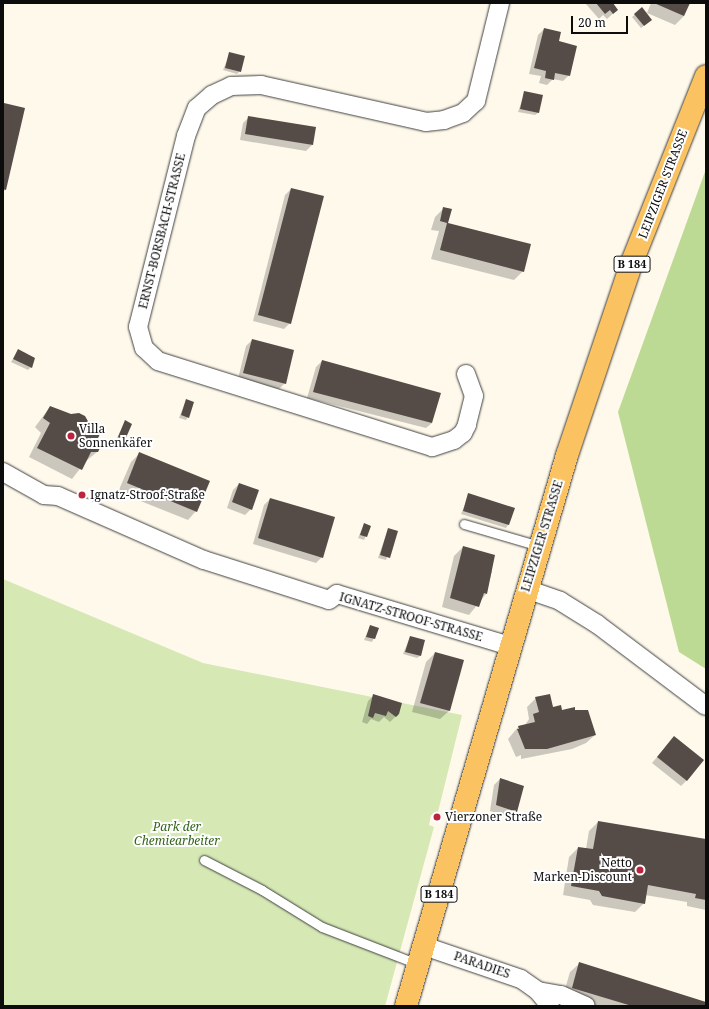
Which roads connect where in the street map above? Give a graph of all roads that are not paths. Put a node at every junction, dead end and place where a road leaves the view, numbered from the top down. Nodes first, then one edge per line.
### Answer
1 (500, 3) edge
2 (706, 76) edge
3 (466, 374) dead end
4 (3, 472) edge
5 (464, 524) dead end
6 (539, 546) junction
7 (526, 589) junction
8 (510, 646) junction
9 (706, 706) edge
10 (204, 860) dead end
11 (421, 955) junction
12 (538, 991) junction
13 (406, 1006) edge
14 (550, 1006) edge
15 (586, 1006) edge

1 - 3 street, ERNST-BORSBACH-STRASSE
2 - 6 main road, LEIPZIGER STRASSE / B 184
4 - 8 street, IGNATZ-STROOF-STRASSE
5 - 6 lane
6 - 7 main road, LEIPZIGER STRASSE / B 184
7 - 8 main road, LEIPZIGER STRASSE / B 184
7 - 9 street
8 - 11 main road, LEIPZIGER STRASSE / B 184
10 - 11 lane
11 - 12 street, PARADIES
11 - 13 main road, LEIPZIGER STRASSE / B 184
12 - 14 street, PARADIES
12 - 15 street, PARADIES

